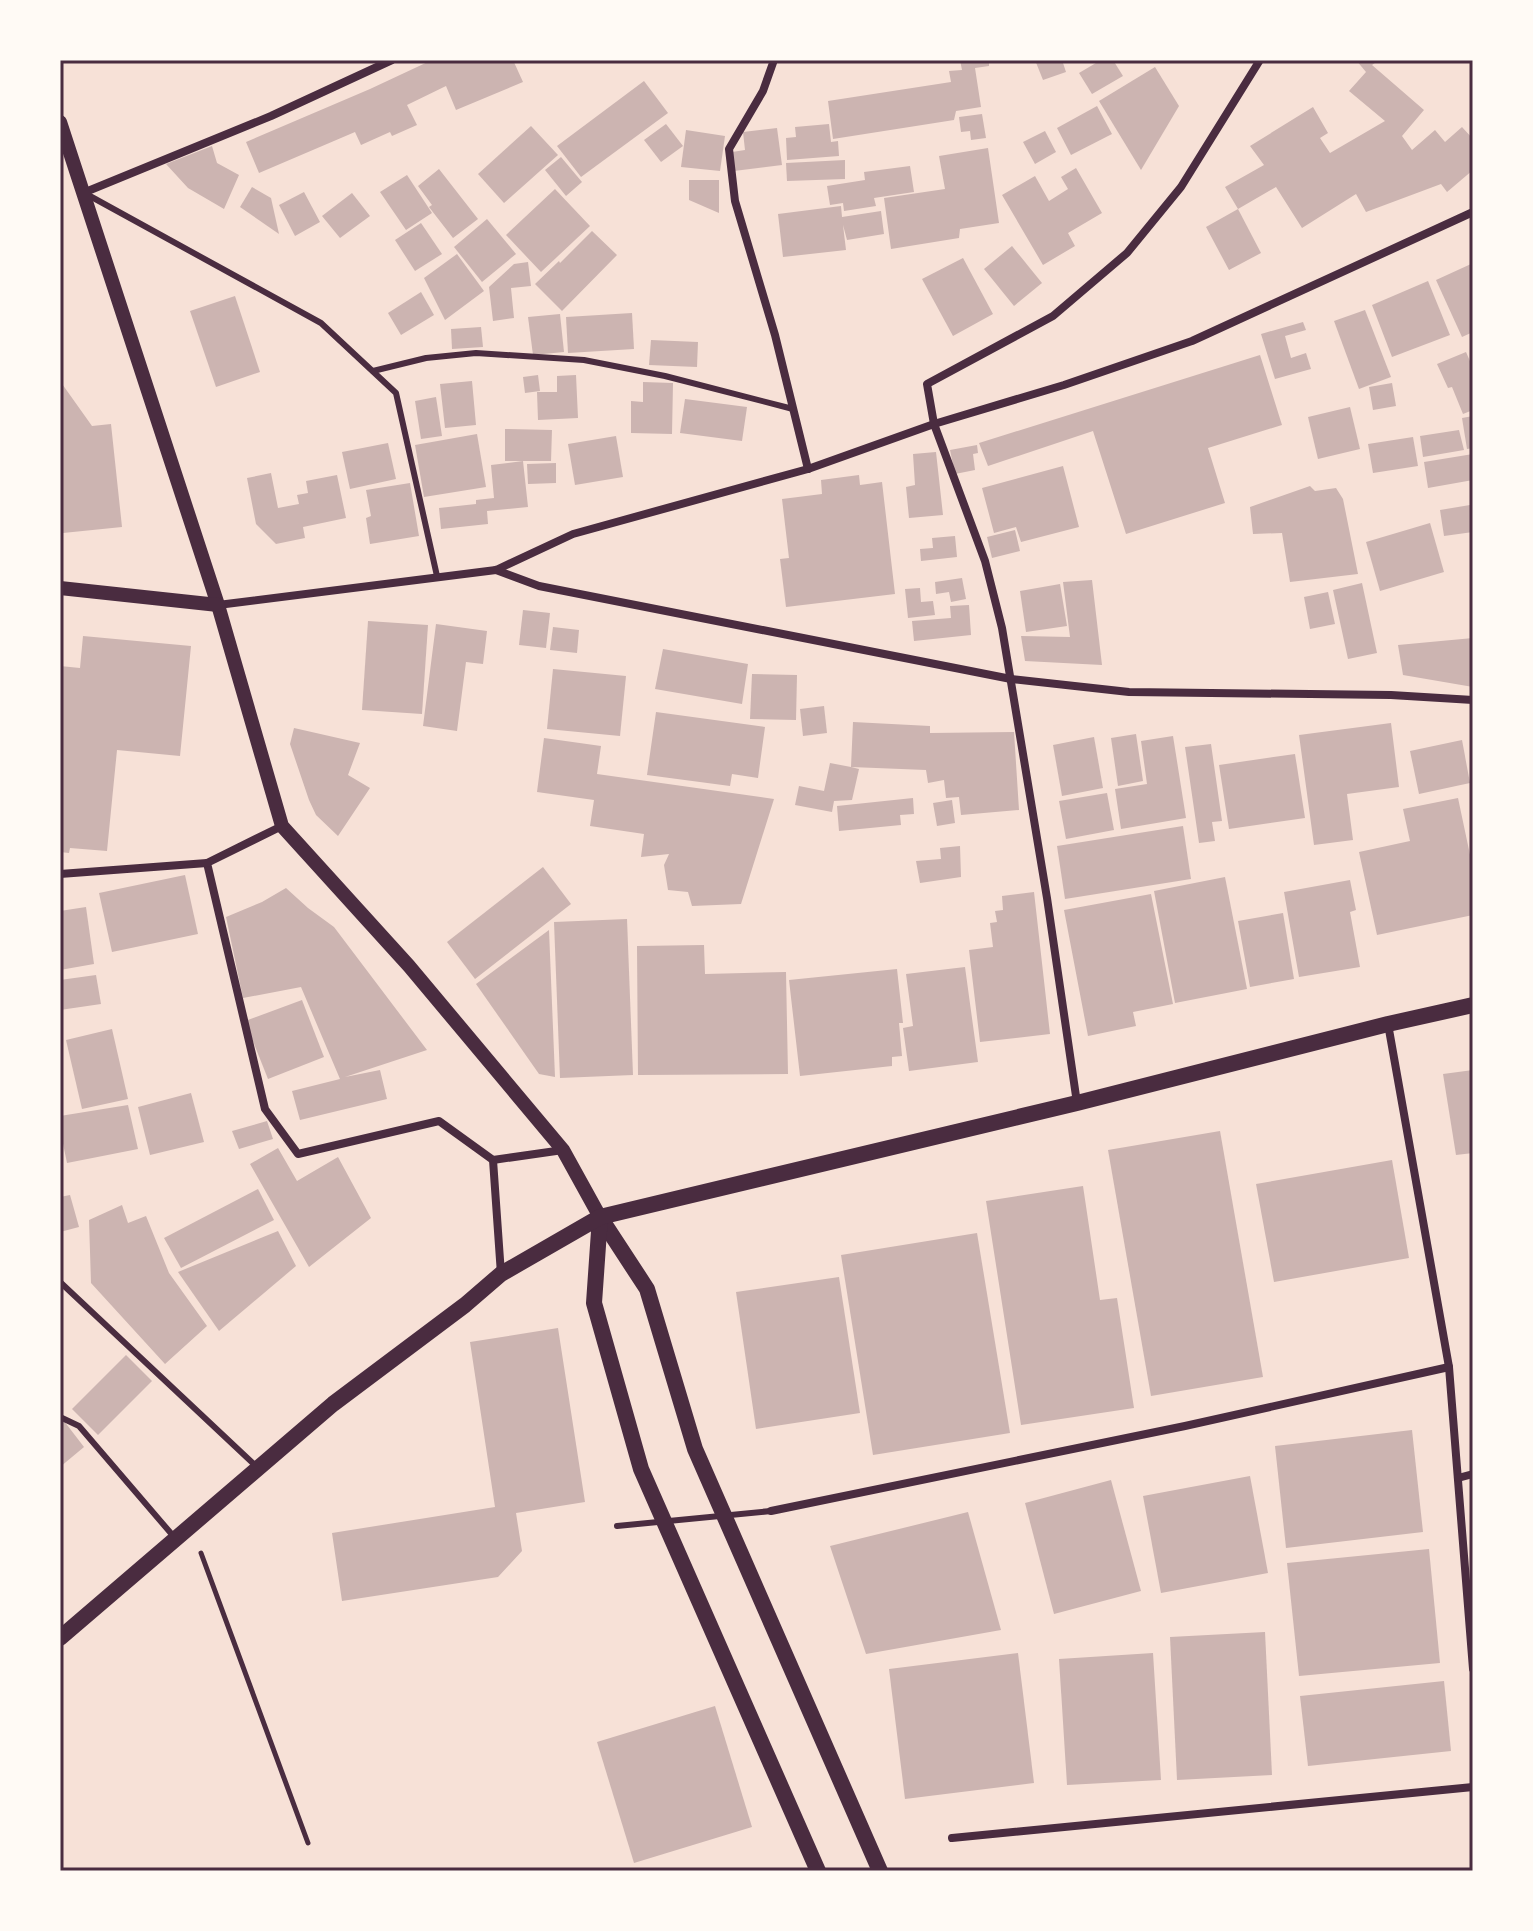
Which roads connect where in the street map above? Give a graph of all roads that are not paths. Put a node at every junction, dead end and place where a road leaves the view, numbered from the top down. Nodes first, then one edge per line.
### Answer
1 (392, 60) edge
2 (774, 60) edge
3 (1260, 60) edge
4 (60, 122) edge
5 (83, 193) junction
6 (1473, 212) edge
7 (373, 371) junction
8 (793, 409) junction
9 (934, 424) junction
10 (808, 469) junction
11 (496, 570) junction
12 (437, 576) junction
13 (60, 588) edge
14 (218, 605) junction
15 (1011, 679) junction
16 (1473, 700) edge
17 (282, 826) junction
18 (207, 863) junction
19 (60, 874) edge
20 (1473, 1005) edge
21 (1388, 1024) junction
22 (1077, 1103) junction
23 (563, 1150) junction
24 (493, 1160) junction
25 (600, 1217) junction
26 (501, 1274) junction
27 (60, 1282) edge
28 (1449, 1367) junction
29 (60, 1417) edge
30 (259, 1468) junction
31 (1473, 1474) edge
32 (1458, 1478) junction
33 (771, 1511) joint
34 (617, 1526) dead end
35 (176, 1539) junction
36 (60, 1638) edge
37 (1473, 1669) edge
38 (1473, 1787) edge
39 (952, 1838) dead end
40 (818, 1871) edge
41 (880, 1871) edge

1 - 5 street
2 - 8 street
3 - 9 street
4 - 5 street
5 - 7 lane
5 - 14 street
6 - 9 street
7 - 8 lane
7 - 12 lane
8 - 10 street
9 - 10 street
9 - 15 street
10 - 11 street
11 - 12 street
11 - 15 street
12 - 14 street
13 - 14 street
14 - 17 street
15 - 16 street
15 - 22 street
17 - 18 street
17 - 23 street
18 - 19 street
18 - 24 street
20 - 21 main road
21 - 22 main road
21 - 28 street
22 - 25 main road
23 - 24 street
23 - 25 street
24 - 26 street
25 - 26 main road
25 - 40 main road
25 - 41 main road
26 - 30 main road
27 - 30 lane
28 - 32 street
28 - 33 street
29 - 35 lane
30 - 35 main road
31 - 32 street
32 - 37 street
33 - 34 lane
35 - 36 main road
38 - 39 street

